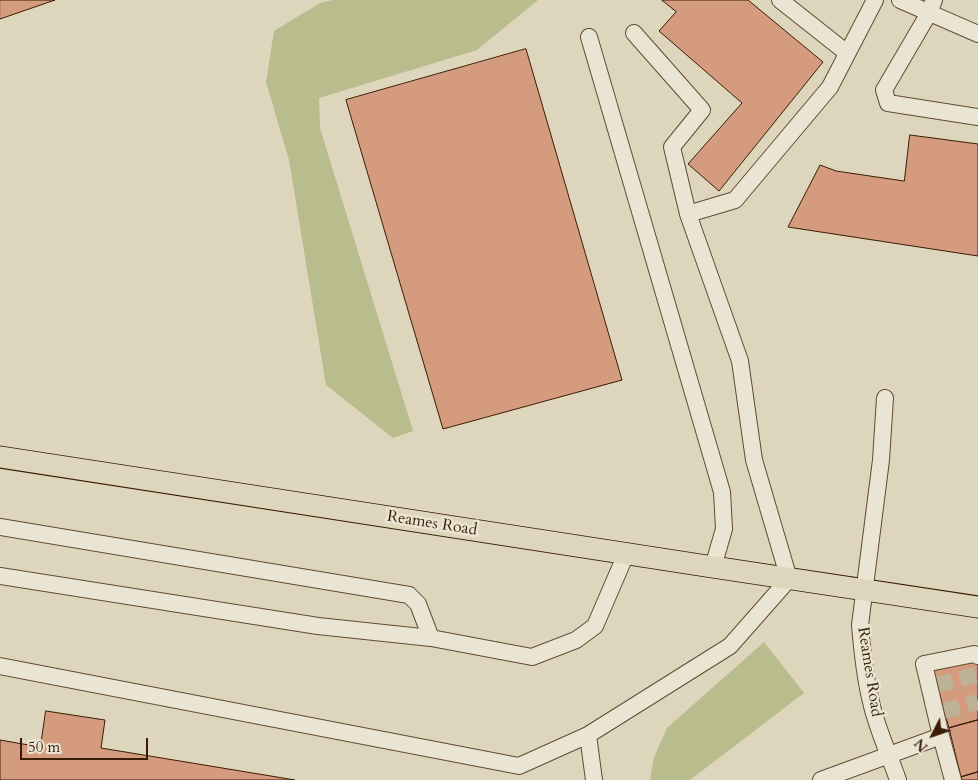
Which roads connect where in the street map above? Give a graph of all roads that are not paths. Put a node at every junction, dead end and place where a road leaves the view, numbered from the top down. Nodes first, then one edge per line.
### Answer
1 (780, 0) edge
2 (874, 0) edge
3 (900, 0) edge
4 (932, 7) edge
5 (634, 33) dead end
6 (978, 34) edge
7 (589, 37) dead end
8 (847, 53) junction
9 (978, 117) edge
10 (688, 214) junction
11 (885, 398) dead end
12 (0, 457) edge
13 (0, 527) edge
14 (626, 554) junction
15 (713, 567) junction
16 (0, 576) edge
17 (789, 579) junction
18 (865, 590) junction
19 (978, 607) edge
20 (431, 638) junction
21 (978, 656) edge
22 (0, 666) edge
23 (588, 735) junction
24 (941, 736) junction
25 (889, 755) junction
26 (517, 773) edge
27 (594, 780) edge
28 (820, 780) edge
29 (898, 780) edge
30 (953, 780) edge

1 - 8 street
2 - 8 street
3 - 4 street
4 - 6 street
4 - 9 street
5 - 10 street
7 - 15 street
8 - 10 street
10 - 17 street
11 - 18 street
12 - 14 main road, Reames Road
13 - 20 street
14 - 15 main road, Reames Road
14 - 20 street
15 - 17 main road, Reames Road
16 - 20 street
17 - 18 main road, Reames Road
17 - 23 street
18 - 19 main road, Reames Road
18 - 25 street, Reames Road
21 - 24 street
22 - 26 street
23 - 26 street
23 - 27 street
24 - 25 street
24 - 30 street
25 - 28 street
25 - 29 street, Reames Road

